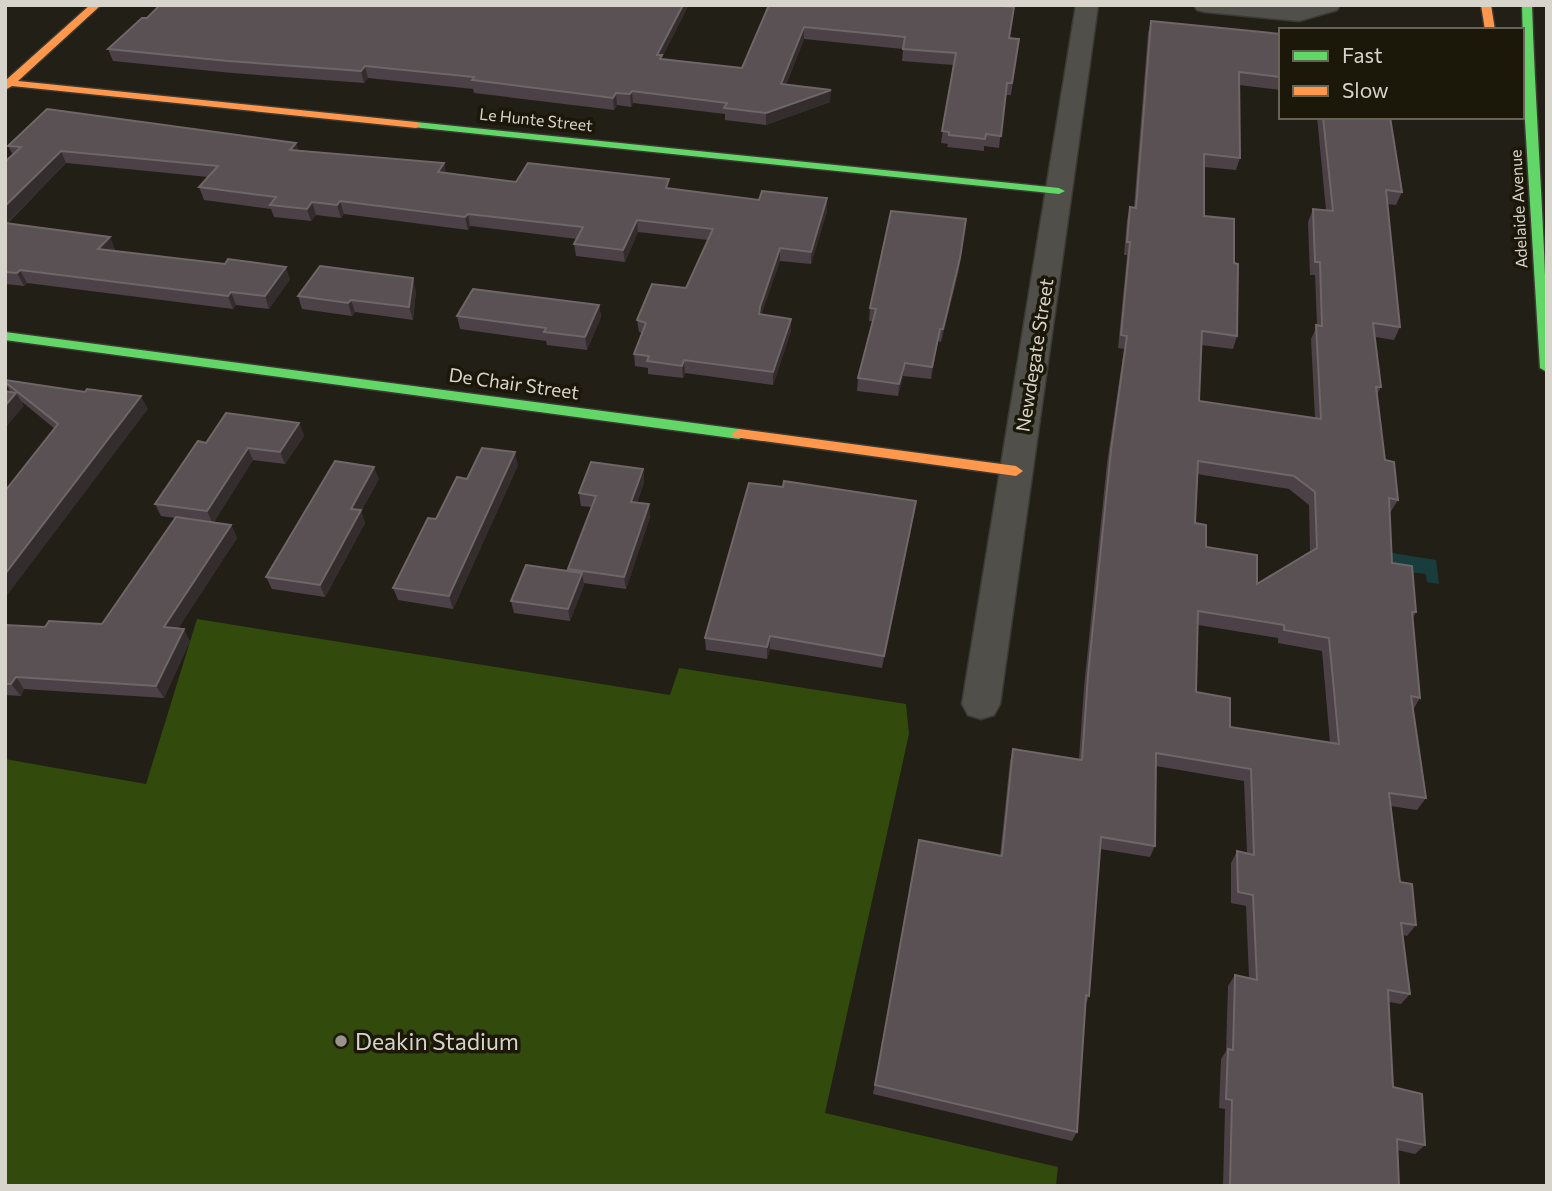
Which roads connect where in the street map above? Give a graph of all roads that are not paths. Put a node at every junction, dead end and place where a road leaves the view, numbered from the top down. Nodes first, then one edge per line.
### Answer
1 (96, 5) edge
2 (1087, 5) edge
3 (1205, 5) edge
4 (1329, 5) edge
5 (1486, 5) edge
6 (1527, 5) edge
7 (1489, 28) edge
8 (8, 85) edge
9 (1059, 191) junction
10 (1518, 199) dead end
11 (1539, 276) junction
12 (5, 336) edge
13 (1547, 368) edge
14 (1016, 471) junction
15 (981, 704) dead end

1 - 8 main road
2 - 9 street, Newdegate Street
3 - 4 street
5 - 7 main road
6 - 11 main road, Adelaide Avenue
8 - 9 main road, Le Hunte Street
9 - 14 street, Newdegate Street
10 - 11 main road
11 - 13 main road, Adelaide Avenue
12 - 14 main road, De Chair Street
14 - 15 street, Newdegate Street

